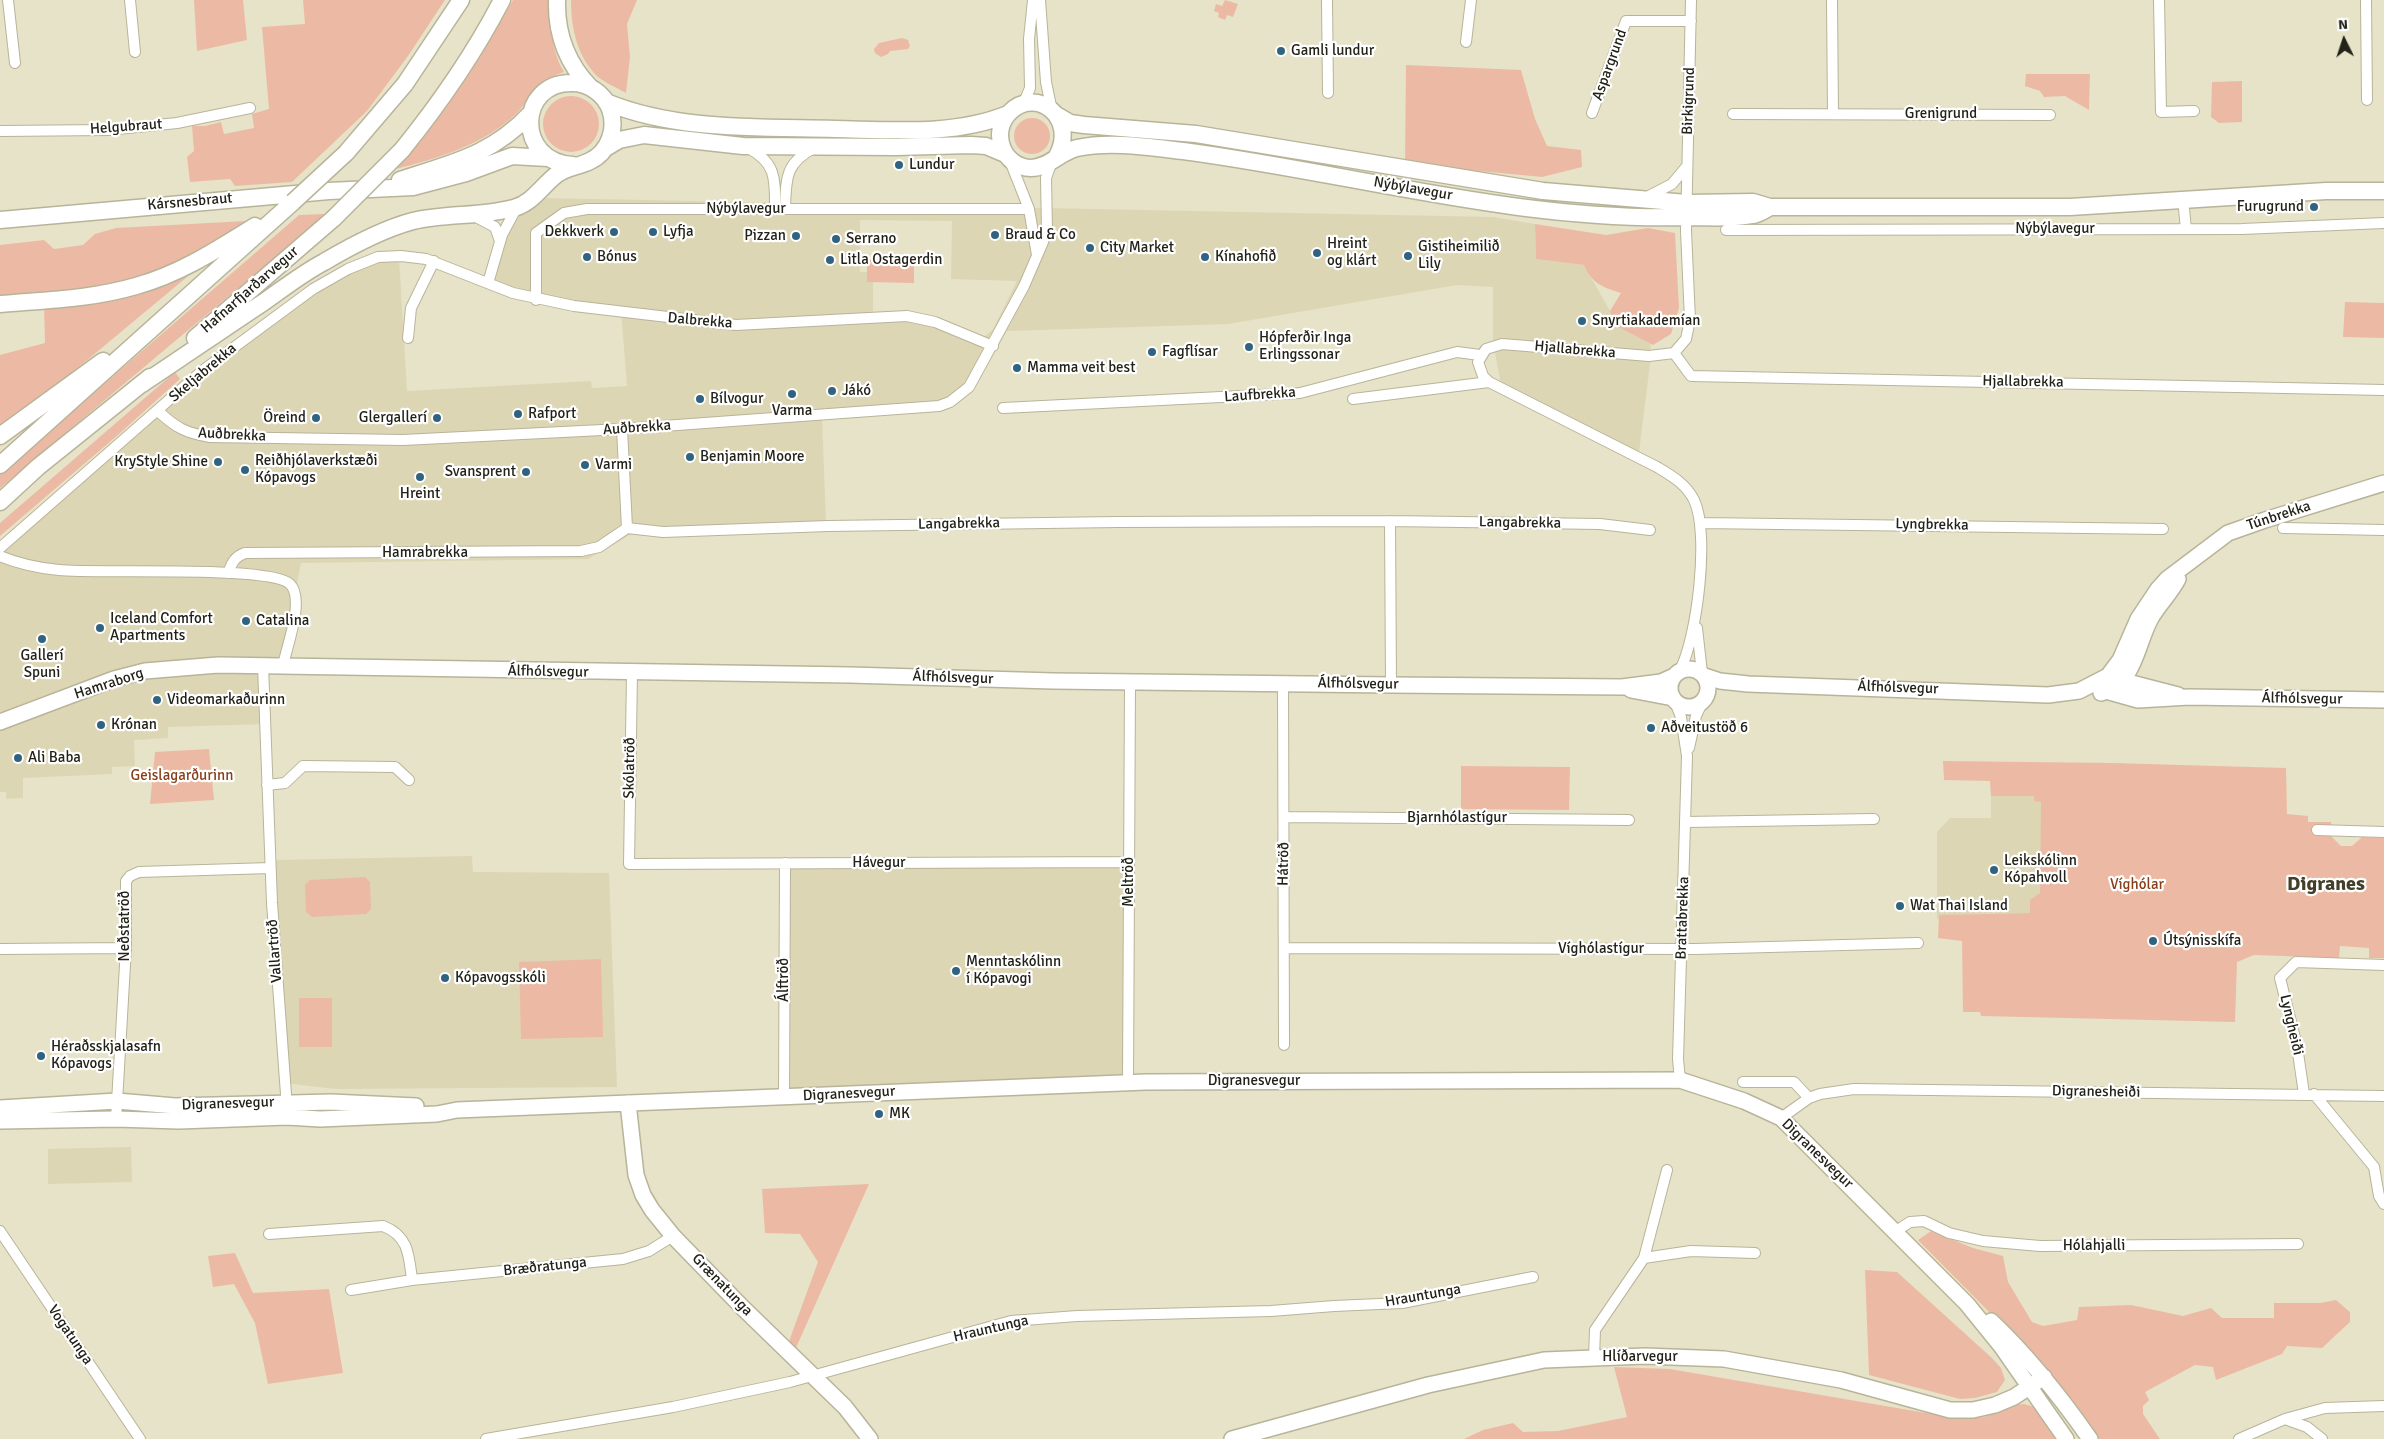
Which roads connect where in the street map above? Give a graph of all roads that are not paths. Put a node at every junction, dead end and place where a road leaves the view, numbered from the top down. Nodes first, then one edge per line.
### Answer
1 (8, 0) edge
2 (130, 0) edge
3 (461, 0) edge
4 (502, 0) edge
5 (557, 0) edge
6 (1033, 0) edge
7 (1040, 0) edge
8 (1327, 0) edge
9 (1471, 0) edge
10 (1691, 0) edge
11 (1832, 0) edge
12 (2160, 0) edge
13 (2366, 0) edge
14 (1691, 21) junction
15 (1466, 42) dead end
16 (135, 52) dead end
17 (15, 63) dead end
18 (590, 87) junction
19 (1328, 93) dead end
20 (2367, 100) dead end
21 (606, 102) junction
22 (1023, 105) junction
23 (250, 108) dead end
24 (2194, 111) dead end
25 (531, 113) junction
26 (1055, 113) junction
27 (1592, 113) dead end
28 (1008, 114) junction
29 (1733, 114) dead end
30 (1833, 114) junction
31 (2050, 115) dead end
32 (0, 130) edge
33 (743, 146) junction
34 (816, 147) junction
35 (604, 149) junction
36 (1007, 156) junction
37 (548, 158) junction
38 (1054, 158) junction
39 (573, 165) junction
40 (1687, 166) junction
41 (381, 187) junction
42 (2384, 191) edge
43 (2183, 199) junction
44 (1637, 200) junction
45 (517, 207) junction
46 (780, 209) junction
47 (1029, 209) junction
48 (1687, 210) junction
49 (474, 216) junction
50 (273, 217) junction
51 (0, 220) edge
52 (2384, 223) edge
53 (2186, 229) junction
54 (1726, 230) dead end
55 (500, 241) junction
56 (1037, 256) junction
57 (434, 261) junction
58 (488, 283) junction
59 (536, 300) junction
60 (0, 304) edge
61 (168, 315) junction
62 (408, 338) dead end
63 (993, 346) junction
64 (1674, 353) junction
65 (1480, 355) junction
66 (1489, 382) junction
67 (142, 384) junction
68 (2384, 390) edge
69 (1353, 399) dead end
70 (1004, 408) dead end
71 (158, 411) junction
72 (622, 429) junction
73 (0, 436) edge
74 (0, 465) edge
75 (2384, 483) edge
76 (2, 500) edge
77 (1390, 521) junction
78 (1701, 523) junction
79 (627, 528) junction
80 (2163, 528) dead end
81 (2283, 528) dead end
82 (1650, 530) dead end
83 (2384, 530) edge
84 (0, 548) edge
85 (0, 556) edge
86 (2184, 568) junction
87 (228, 573) junction
88 (1696, 617) junction
89 (263, 665) junction
90 (283, 665) junction
91 (632, 673) junction
92 (1676, 674) junction
93 (1703, 674) junction
94 (1130, 682) junction
95 (2122, 682) junction
96 (1283, 683) junction
97 (2104, 683) junction
98 (1748, 684) junction
99 (1391, 685) junction
100 (1622, 687) junction
101 (2189, 698) junction
102 (1674, 700) junction
103 (1704, 700) junction
104 (2384, 700) edge
105 (0, 722) edge
106 (1687, 756) junction
107 (409, 780) dead end
108 (268, 785) junction
109 (1285, 817) junction
110 (1874, 819) dead end
111 (1629, 820) dead end
112 (1686, 822) junction
113 (2317, 830) dead end
114 (2384, 832) edge
115 (1129, 862) junction
116 (785, 863) junction
117 (629, 864) joint
118 (270, 868) junction
119 (1918, 943) dead end
120 (126, 948) junction
121 (1284, 948) junction
122 (0, 949) edge
123 (1682, 949) junction
124 (2384, 965) edge
125 (1284, 1046) dead end
126 (1680, 1080) junction
127 (1128, 1082) junction
128 (1743, 1082) dead end
129 (2309, 1094) junction
130 (2384, 1096) edge
131 (784, 1097) junction
132 (1809, 1098) junction
133 (117, 1101) junction
134 (628, 1103) junction
135 (0, 1108) edge
136 (287, 1110) junction
137 (1781, 1118) junction
138 (116, 1119) junction
139 (0, 1121) edge
140 (1667, 1170) dead end
141 (2384, 1204) edge
142 (0, 1231) edge
143 (1896, 1231) junction
144 (269, 1234) dead end
145 (673, 1236) junction
146 (2298, 1244) dead end
147 (1755, 1253) dead end
148 (1644, 1258) junction
149 (1533, 1277) dead end
150 (412, 1280) junction
151 (351, 1290) dead end
152 (1967, 1304) junction
153 (1594, 1356) junction
154 (812, 1375) junction
155 (2044, 1377) junction
156 (2030, 1388) junction
157 (2384, 1406) edge
158 (2285, 1419) junction
159 (140, 1439) edge
160 (486, 1439) edge
161 (870, 1439) edge
162 (1232, 1439) edge
163 (2066, 1439) edge
164 (2090, 1439) edge
165 (2239, 1439) edge
166 (2322, 1439) edge

1 - 17 street
2 - 16 street
3 - 50 main road, bridge
4 - 67 main road, Hafnarfjarðarvegur, bridge
5 - 18 main road
6 - 22 street
7 - 26 street
8 - 19 street
9 - 15 street
10 - 14 street, Birkigrund
11 - 30 street
12 - 24 street
13 - 20 street
14 - 27 street, Aspargrund
14 - 40 street, Birkigrund
18 - 21 main road
18 - 25 main road
21 - 28 main road
21 - 35 main road
22 - 26 main road
22 - 28 main road
23 - 32 street, Helgubraut
25 - 37 main road
25 - 41 main road
26 - 38 main road
26 - 44 main road, Nýbýlavegur
28 - 36 main road
29 - 30 street, Grenigrund
30 - 31 street, Grenigrund
33 - 34 main road
33 - 35 main road
33 - 46 street
34 - 36 main road
34 - 46 street
35 - 39 main road
36 - 38 main road
36 - 47 street
37 - 39 main road
37 - 41 main road
38 - 48 main road, Nýbýlavegur
38 - 56 street, Auðbrekka
39 - 45 main road
40 - 44 street
40 - 48 street, Birkigrund
41 - 51 main road, Kársnesbraut
42 - 43 main road, Nýbýlavegur
43 - 48 main road, Nýbýlavegur
43 - 53 street
44 - 48 main road, Nýbýlavegur
45 - 49 main road
45 - 55 street
46 - 47 street, Nýbýlavegur
46 - 59 street, Nýbýlavegur
47 - 56 street
48 - 64 street
49 - 55 street
49 - 67 main road
50 - 60 main road
50 - 61 main road
52 - 53 street, Nýbýlavegur
53 - 54 street, Nýbýlavegur
55 - 58 street
56 - 63 street, Auðbrekka
57 - 58 street, Skeljabrekka
57 - 62 street
57 - 71 street, Skeljabrekka
58 - 59 street, Dalbrekka
59 - 63 street, Dalbrekka
61 - 73 main road
61 - 74 main road
63 - 72 street, Auðbrekka
64 - 65 street, Hjallabrekka
64 - 68 street, Hjallabrekka
65 - 66 street
65 - 70 street, Laufbrekka
66 - 69 street
66 - 78 street
67 - 76 main road, Hafnarfjarðarvegur
71 - 72 street, Auðbrekka
71 - 84 street, Skeljabrekka
72 - 79 street
75 - 86 street, Túnbrekka
77 - 79 street, Langabrekka
77 - 82 street, Langabrekka
77 - 99 street
78 - 80 street, Lyngbrekka
78 - 88 street
79 - 87 street, Hamrabrekka
81 - 83 street
85 - 87 street
86 - 95 street, Túnbrekka
86 - 97 street, Túnbrekka
87 - 90 street
88 - 92 street
88 - 93 street
89 - 90 street, Hamraborg
89 - 105 street, Hamraborg
89 - 108 street, Vallartröð
90 - 91 street, Álfhólsvegur
91 - 94 street, Álfhólsvegur
91 - 117 street, Skólatröð
92 - 93 street
92 - 100 street, Álfhólsvegur
92 - 102 street
93 - 98 street, Álfhólsvegur
93 - 103 street
94 - 96 street, Álfhólsvegur
94 - 115 street, Meltröð
95 - 97 street, Álfhólsvegur
95 - 101 street, Álfhólsvegur
96 - 99 street, Álfhólsvegur
96 - 109 street, Hátröð
97 - 98 street, Álfhólsvegur
97 - 101 street, Álfhólsvegur
98 - 103 street, Álfhólsvegur
99 - 100 street, Álfhólsvegur
100 - 102 street, Álfhólsvegur
101 - 104 street, Álfhólsvegur
102 - 103 street
102 - 106 street, Brattabrekka
103 - 106 street, Brattabrekka
106 - 112 street, Brattabrekka
107 - 108 street
108 - 118 street, Vallartröð
109 - 111 street, Bjarnhólastígur
109 - 121 street, Hátröð
110 - 112 street
112 - 123 street, Brattabrekka
113 - 114 street
115 - 116 street, Hávegur
115 - 127 street, Meltröð
116 - 117 street, Hávegur
116 - 131 street, Álftröð
118 - 120 street, Neðstatröð
118 - 136 street, Vallartröð
119 - 123 street, Víghólastígur
120 - 122 street
120 - 133 street, Neðstatröð
121 - 123 street, Víghólastígur
121 - 125 street, Hátröð
123 - 126 street, Brattabrekka
124 - 129 street, Lyngheiði
126 - 127 street, Digranesvegur
126 - 137 street, Digranesvegur
127 - 131 street, Digranesvegur
128 - 132 street
129 - 130 street, Digranesheiði
129 - 132 street, Digranesheiði
129 - 141 street
131 - 134 street, Digranesvegur
132 - 137 street, Digranesheiði
133 - 135 street, Digranesvegur
133 - 136 street, Digranesvegur
133 - 138 street, Neðstatröð
134 - 136 street, Digranesvegur
134 - 145 street, Grænatunga
136 - 138 street, Digranesvegur
137 - 143 street, Digranesvegur
138 - 139 street, Digranesvegur
140 - 148 street
142 - 159 street, Vogatunga
143 - 146 street, Hólahjalli
143 - 152 street, Digranesvegur
144 - 150 street
145 - 150 street, Bræðratunga
145 - 154 street, Grænatunga
147 - 148 street
148 - 153 street
149 - 154 street, Hrauntunga
150 - 151 street, Bræðratunga
152 - 155 street, Digranesvegur
152 - 156 street, Digranesvegur
153 - 156 street, Hlíðarvegur
153 - 162 street, Hlíðarvegur
154 - 160 street, Hrauntunga
154 - 161 street, Grænatunga
155 - 156 street, Hlíðarvegur
155 - 164 street, Digranesvegur
156 - 163 street, Digranesvegur
157 - 158 street
158 - 165 street
158 - 166 street

